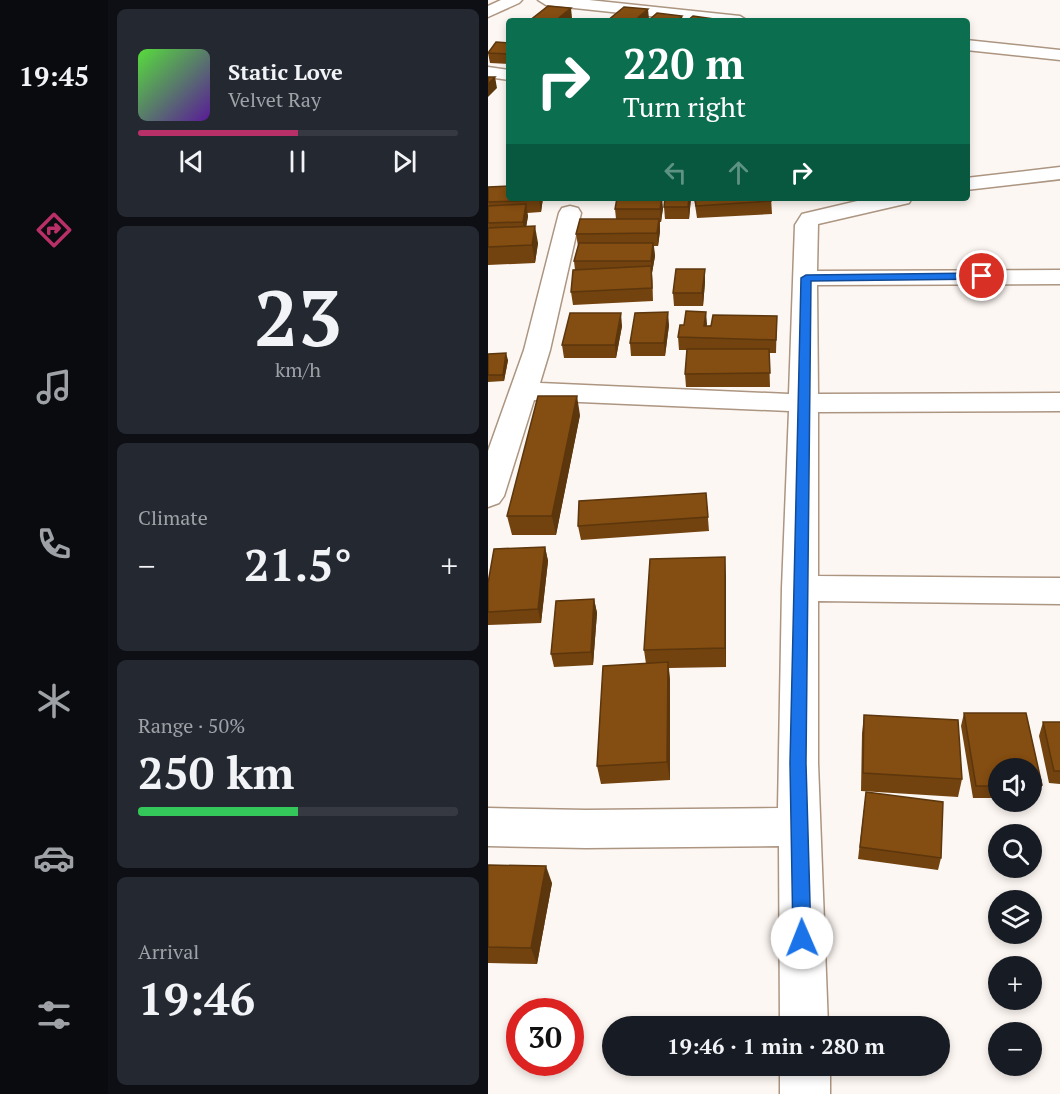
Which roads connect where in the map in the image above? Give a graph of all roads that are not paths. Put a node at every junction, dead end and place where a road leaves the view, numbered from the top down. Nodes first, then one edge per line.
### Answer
1 (514, 0) edge
2 (546, 0) edge
3 (488, 12) edge
4 (733, 18) edge
5 (970, 45) edge
6 (1061, 55) edge
7 (488, 72) edge
8 (506, 75) edge
9 (1061, 173) edge
10 (970, 184) edge
11 (888, 201) edge
12 (570, 213) dead end
13 (1061, 277) edge
14 (806, 278) junction
15 (524, 391) junction
16 (1061, 402) edge
17 (804, 403) junction
18 (488, 496) edge
19 (799, 588) junction
20 (1061, 591) edge
21 (488, 826) edge
22 (799, 827) junction
23 (804, 1016) edge
24 (805, 1076) edge
25 (805, 1094) edge

1 - 3 street
2 - 4 street
5 - 6 street
7 - 8 street
9 - 10 street
11 - 14 street
12 - 15 street
13 - 14 street
14 - 17 street
15 - 17 street
15 - 18 street
16 - 17 street
17 - 19 street
19 - 20 street
19 - 22 street
21 - 22 street
22 - 23 street
24 - 25 street

